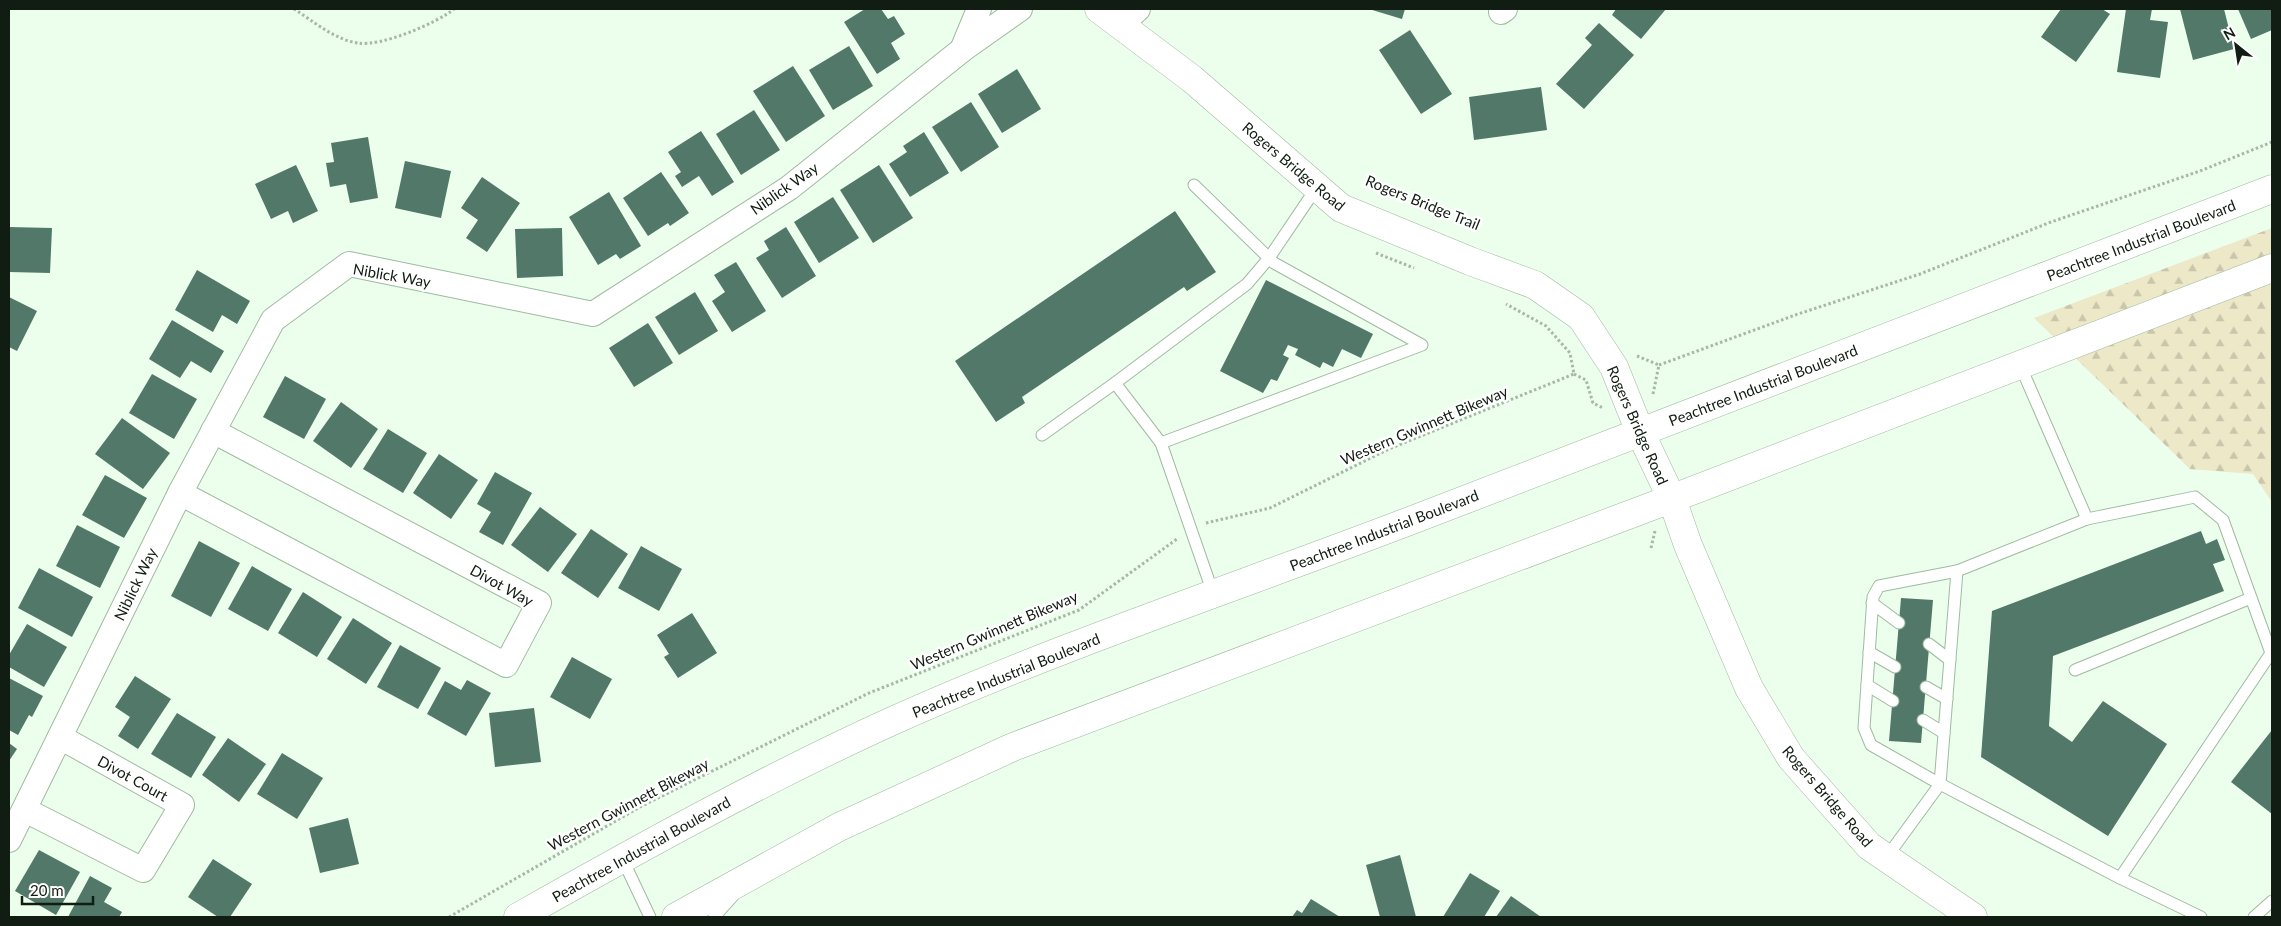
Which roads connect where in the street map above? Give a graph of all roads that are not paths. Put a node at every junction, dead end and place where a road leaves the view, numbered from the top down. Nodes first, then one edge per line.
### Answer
1 (980, 9) edge
2 (1020, 9) edge
3 (1119, 14) edge
4 (962, 50) junction
5 (1194, 185) dead end
6 (1317, 187) junction
7 (2272, 189) edge
8 (1269, 258) junction
9 (2272, 268) edge
10 (2020, 365) junction
11 (1115, 383) junction
12 (213, 431) junction
13 (1640, 432) junction
14 (1042, 434) dead end
15 (1161, 443) junction
16 (180, 493) junction
17 (1672, 499) junction
18 (2087, 519) junction
19 (1957, 571) junction
20 (1213, 593) junction
21 (2252, 598) junction
22 (1872, 603) junction
23 (1899, 623) dead end
24 (1929, 644) dead end
25 (1869, 652) junction
26 (1950, 660) junction
27 (1895, 667) dead end
28 (2075, 670) dead end
29 (1867, 685) junction
30 (1926, 687) dead end
31 (1947, 699) junction
32 (1893, 701) dead end
33 (1923, 720) dead end
34 (1944, 733) junction
35 (60, 737) junction
36 (1940, 784) junction
37 (25, 810) junction
38 (9, 840) edge
39 (622, 858) junction
40 (1886, 858) junction
41 (769, 866) junction
42 (2120, 878) junction
43 (2272, 901) edge
44 (518, 917) edge
45 (650, 917) edge
46 (676, 917) edge
47 (714, 917) edge
48 (1973, 917) edge
49 (2201, 917) edge
50 (2254, 917) edge

1 - 4 street, Niblick Way
2 - 4 street, Niblick Way
3 - 6 main road, Rogers Bridge Road
4 - 12 street, Niblick Way
5 - 8 lane
6 - 8 lane
6 - 13 main road, Rogers Bridge Road
7 - 13 main road, Peachtree Industrial Boulevard
8 - 11 lane
8 - 15 lane
9 - 10 main road
10 - 17 main road
10 - 18 lane
11 - 14 lane
11 - 15 lane
12 - 16 street, Niblick Way
12 - 16 street, Divot Way
13 - 17 main road, Rogers Bridge Road
13 - 20 main road, Peachtree Industrial Boulevard
15 - 20 lane
16 - 35 street, Niblick Way
17 - 40 main road, Rogers Bridge Road
17 - 41 main road
18 - 19 lane
18 - 21 lane
19 - 22 lane
19 - 26 lane
20 - 39 main road, Peachtree Industrial Boulevard
21 - 28 lane
21 - 42 lane
22 - 23 lane
22 - 25 lane
24 - 26 lane
25 - 27 lane
25 - 29 lane
26 - 31 lane
29 - 32 lane
29 - 36 lane
30 - 31 lane
31 - 34 lane
33 - 34 lane
34 - 36 lane
35 - 37 street, Niblick Way
35 - 37 street, Divot Court
36 - 40 lane
36 - 42 lane
37 - 38 street, Niblick Way
39 - 44 main road, Peachtree Industrial Boulevard
39 - 45 lane
40 - 48 main road, Rogers Bridge Road
41 - 46 main road
41 - 47 lane
42 - 49 lane
43 - 50 lane

